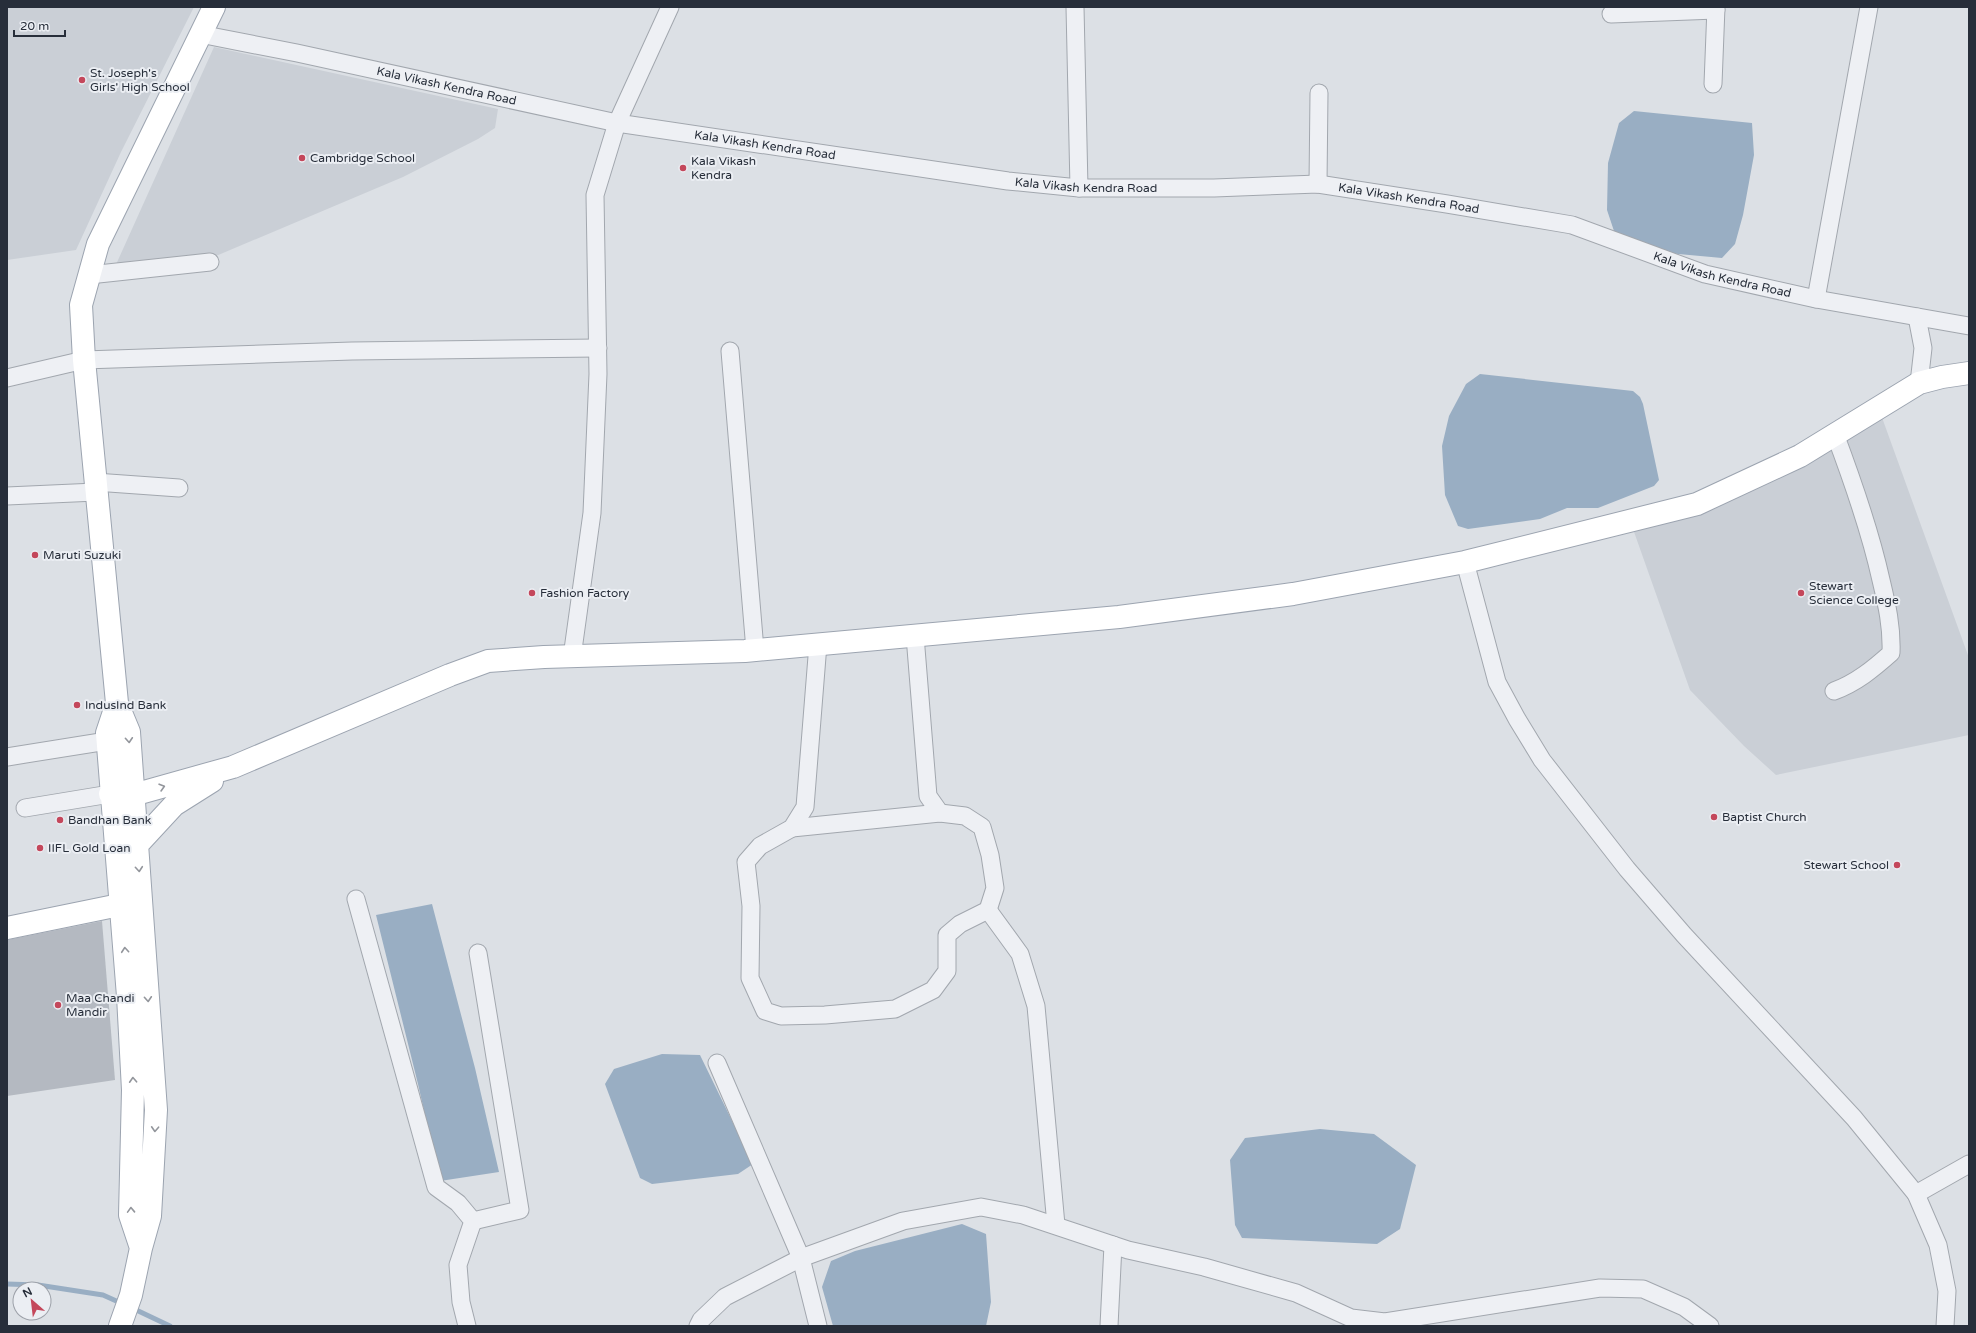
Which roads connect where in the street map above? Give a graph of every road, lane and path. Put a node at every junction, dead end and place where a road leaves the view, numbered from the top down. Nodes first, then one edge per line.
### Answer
1 (214, 7) edge
2 (670, 7) edge
3 (1074, 7) edge
4 (1869, 7) edge
5 (1716, 9) edge
6 (1611, 14) dead end
7 (200, 34) junction
8 (1713, 84) dead end
9 (1319, 93) dead end
10 (617, 123) junction
11 (1318, 184) junction
12 (1079, 188) junction
13 (210, 262) dead end
14 (89, 275) junction
15 (1816, 299) junction
16 (1917, 317) junction
17 (1969, 326) edge
18 (598, 348) junction
19 (730, 351) dead end
20 (84, 360) junction
21 (1969, 373) edge
22 (7, 378) edge
23 (1919, 383) junction
24 (1835, 434) junction
25 (96, 487) junction
26 (179, 488) dead end
27 (7, 496) edge
28 (1465, 562) junction
29 (915, 636) junction
30 (818, 644) junction
31 (755, 650) junction
32 (572, 657) junction
33 (1834, 691) dead end
34 (117, 703) junction
35 (107, 741) junction
36 (7, 757) edge
37 (233, 767) junction
38 (110, 794) junction
39 (133, 795) junction
40 (25, 808) dead end
41 (940, 813) junction
42 (792, 828) junction
43 (137, 845) junction
44 (356, 900) dead end
45 (131, 902) junction
46 (988, 910) junction
47 (7, 928) edge
48 (478, 953) dead end
49 (717, 1063) dead end
50 (1969, 1164) edge
51 (1916, 1194) junction
52 (473, 1221) junction
53 (1056, 1225) junction
54 (1113, 1245) junction
55 (801, 1258) junction
56 (125, 1312) edge
57 (467, 1326) edge
58 (698, 1326) edge
59 (818, 1326) edge
60 (1109, 1326) edge
61 (1710, 1326) edge
62 (1945, 1326) edge

1 - 7 main road
2 - 10 street
3 - 12 street
4 - 15 street
5 - 6 street
5 - 8 street
7 - 10 street, Kala Vikash Kendra Road
7 - 14 main road
9 - 11 street
10 - 12 street, Kala Vikash Kendra Road
10 - 18 street
11 - 12 street, Kala Vikash Kendra Road
11 - 15 street, Kala Vikash Kendra Road
13 - 14 street
14 - 20 main road
15 - 16 street, Kala Vikash Kendra Road
16 - 17 street, Kala Vikash Kendra Road
16 - 23 street
18 - 20 street
18 - 32 street
19 - 31 street
20 - 22 street
20 - 25 main road
21 - 23 main road
23 - 24 main road
24 - 28 main road
24 - 33 street
25 - 26 street
25 - 27 street
25 - 34 main road
28 - 29 main road
28 - 51 street
29 - 30 main road
29 - 41 street
30 - 31 main road
30 - 42 street
31 - 32 main road
32 - 37 main road
34 - 35 main road
34 -> 39 main road
35 - 36 street
35 - 38 main road
39 -> 37 main road
37 - 43 main road
38 - 39 main road
38 - 40 street
38 - 45 main road
39 - 43 main road
41 - 42 street
41 - 46 street
42 - 46 street
43 -> 45 main road
44 - 52 street
45 - 47 main road
45 - 56 main road
46 - 53 street
48 - 52 street
49 - 55 street
50 - 51 street
51 - 62 street
52 - 57 street
53 - 54 street
53 - 55 street
54 - 60 street
54 - 61 street
55 - 58 street
55 - 59 street

